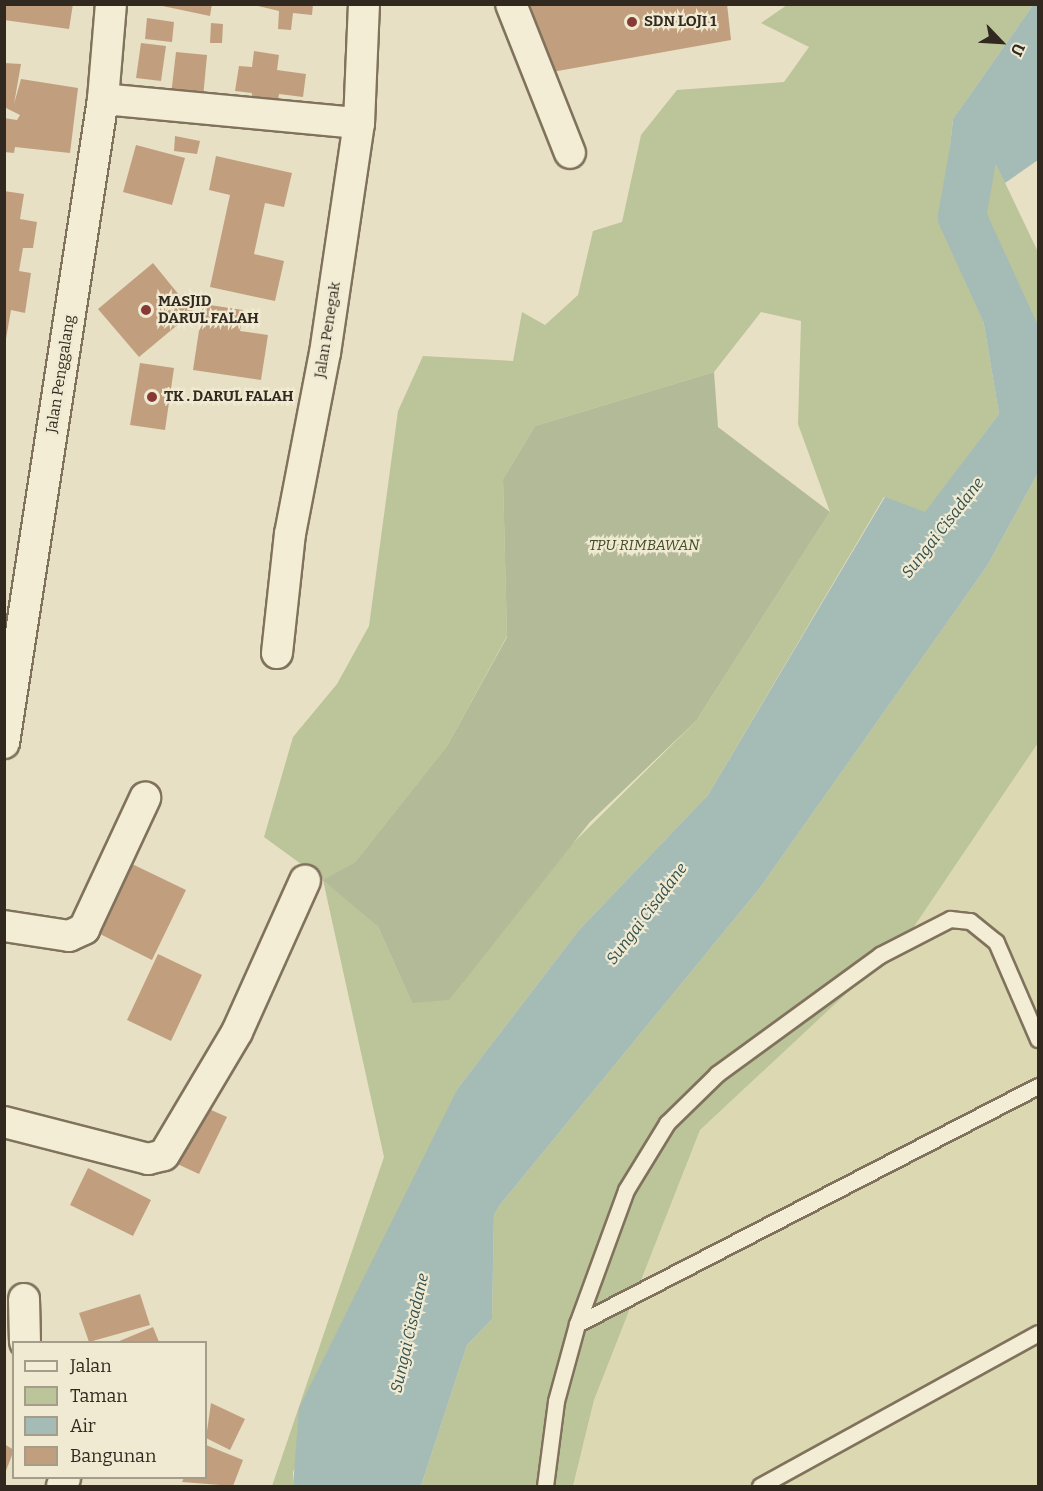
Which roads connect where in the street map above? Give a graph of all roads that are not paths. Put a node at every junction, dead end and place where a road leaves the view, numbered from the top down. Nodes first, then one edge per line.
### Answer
1 (111, 4) edge
2 (364, 4) edge
3 (511, 4) edge
4 (103, 99) junction
5 (359, 123) junction
6 (570, 153) dead end
7 (277, 653) dead end
8 (4, 743) edge
9 (145, 798) dead end
10 (305, 881) dead end
11 (4, 926) edge
12 (1038, 1040) edge
13 (1038, 1086) edge
14 (4, 1122) edge
15 (24, 1299) dead end
16 (577, 1324) junction
17 (1038, 1333) edge
18 (25, 1341) edge
19 (545, 1486) edge
20 (760, 1486) edge

1 - 4 street, Jalan Penggalang
2 - 5 street, Jalan Penegak
3 - 6 street
4 - 5 street
4 - 8 street, Jalan Penggalang
5 - 7 street, Jalan Penegak
9 - 11 street
10 - 14 street
12 - 16 lane
13 - 16 lane
15 - 18 street
16 - 19 lane
17 - 20 lane

